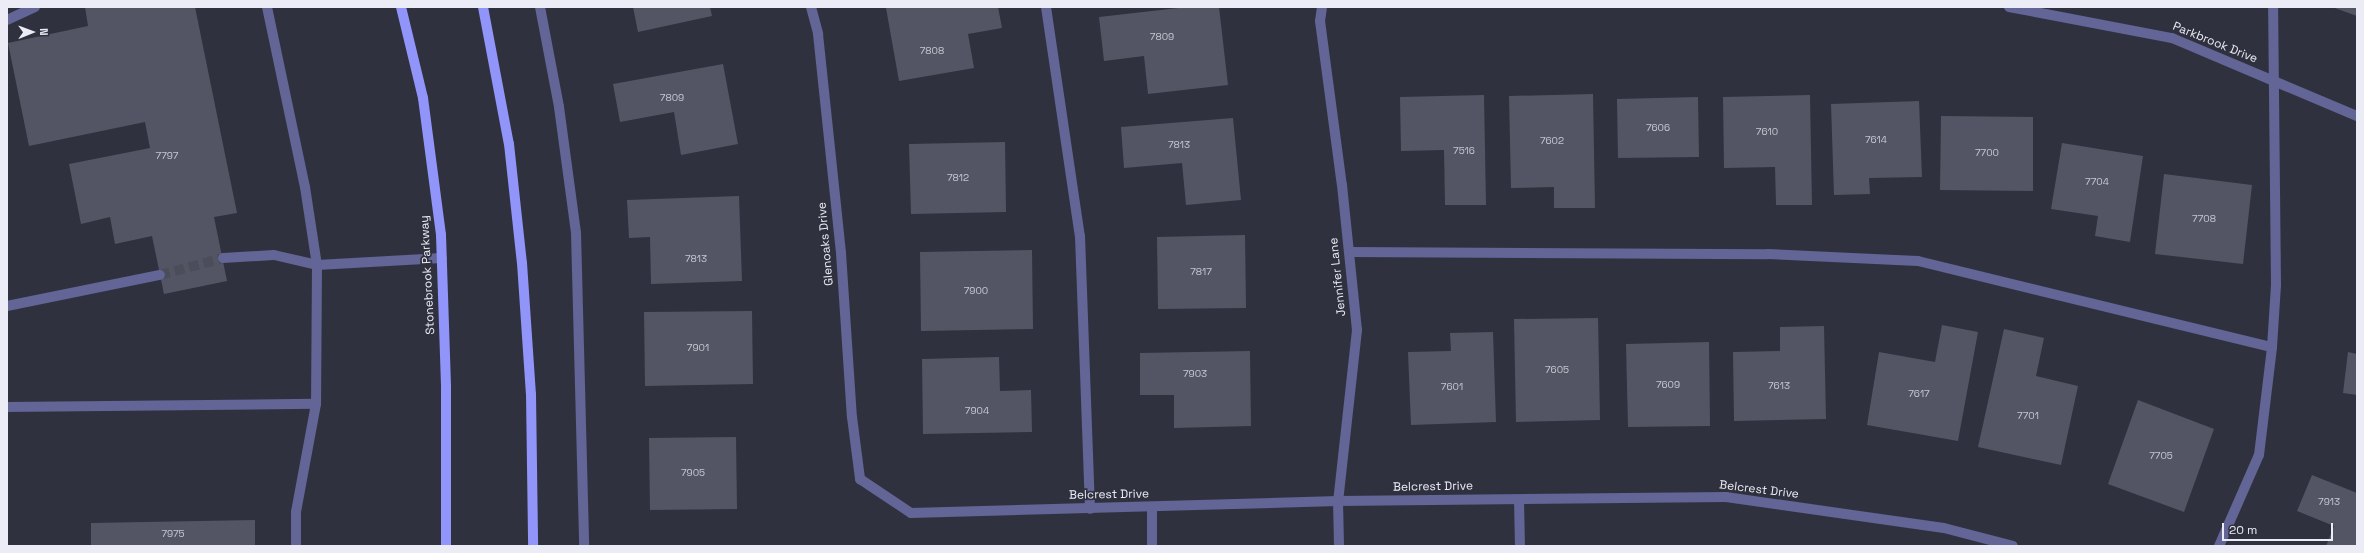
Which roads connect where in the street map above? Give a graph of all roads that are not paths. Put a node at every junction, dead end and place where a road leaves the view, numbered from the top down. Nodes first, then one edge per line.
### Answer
1 (36, 7) edge
2 (267, 7) edge
3 (401, 7) edge
4 (483, 7) edge
5 (540, 7) edge
6 (811, 7) edge
7 (1046, 7) edge
8 (1322, 7) edge
9 (2009, 7) edge
10 (2273, 7) edge
11 (7, 20) edge
12 (2275, 82) junction
13 (2357, 116) edge
14 (1349, 252) junction
15 (223, 258) tunnel mouth
16 (442, 258) junction
17 (317, 266) junction
18 (160, 275) tunnel mouth
19 (7, 306) edge
20 (2272, 346) junction
21 (316, 404) junction
22 (7, 407) edge
23 (860, 479) joint
24 (1519, 500) junction
25 (1338, 501) junction
26 (1152, 507) junction
27 (1090, 509) junction
28 (296, 546) edge
29 (446, 546) edge
30 (532, 546) edge
31 (584, 546) edge
32 (1152, 546) edge
33 (1339, 546) edge
34 (1520, 546) edge
35 (2013, 546) edge
36 (2219, 546) edge

1 - 11 street
2 - 17 street
3 - 16 main road, Stonebrook Parkway
4 - 30 main road
5 - 31 street
6 - 23 street, Glenoaks Drive
7 - 27 street
8 - 14 street, Jennifer Lane
9 - 12 street, Parkbrook Drive
10 - 12 street
12 - 13 street, Parkbrook Drive
12 - 20 street
14 - 20 street
14 - 25 street, Jennifer Lane
15 - 17 street
16 - 17 street
16 - 29 main road, Stonebrook Parkway
17 - 21 street
18 - 19 street
20 - 36 street
21 - 22 street
21 - 28 street
23 - 27 street, Belcrest Drive
24 - 25 street, Belcrest Drive
24 - 34 street
24 - 35 street, Belcrest Drive
25 - 26 street, Belcrest Drive
25 - 33 street, Jennifer Lane
26 - 27 street, Belcrest Drive
26 - 32 street

